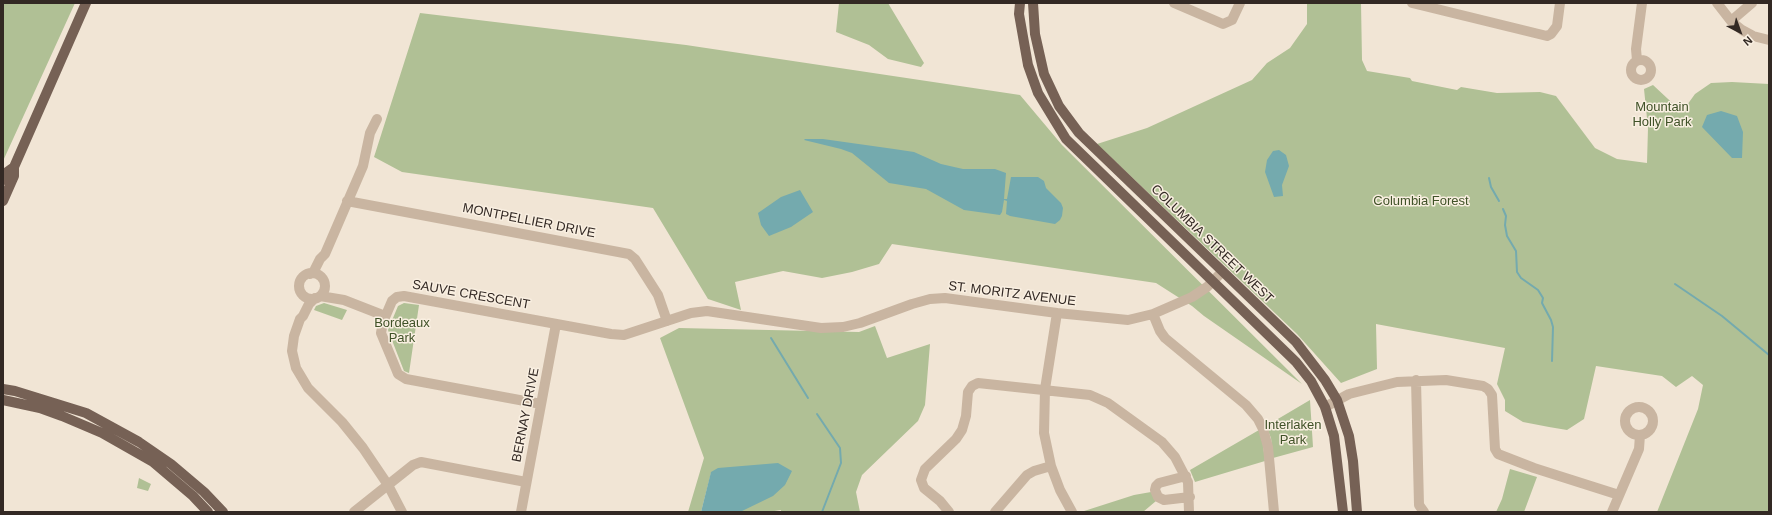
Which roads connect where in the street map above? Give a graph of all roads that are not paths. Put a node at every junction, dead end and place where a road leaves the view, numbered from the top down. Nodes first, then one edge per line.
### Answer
1 (86, 3) edge
2 (1020, 3) edge
3 (1033, 3) edge
4 (1174, 3) edge
5 (1240, 3) edge
6 (1412, 3) edge
7 (1560, 3) edge
8 (1642, 3) edge
9 (1717, 3) edge
10 (1752, 3) edge
11 (1731, 21) junction
12 (1769, 40) edge
13 (1637, 60) dead end
14 (377, 119) dead end
15 (14, 167) junction
16 (3, 180) edge
17 (3, 201) edge
18 (347, 201) junction
19 (325, 254) junction
20 (1222, 272) junction
21 (310, 274) junction
22 (1213, 282) junction
23 (320, 290) junction
24 (302, 293) junction
25 (1057, 313) junction
26 (1152, 314) junction
27 (385, 316) junction
28 (300, 319) junction
29 (667, 321) junction
30 (556, 324) junction
31 (1416, 380) junction
32 (3, 389) edge
33 (1045, 389) junction
34 (3, 400) edge
35 (1337, 400) junction
36 (541, 404) junction
37 (1325, 407) junction
38 (1640, 435) dead end
39 (1051, 466) junction
40 (1186, 476) junction
41 (526, 482) junction
42 (388, 485) junction
43 (1619, 495) junction
44 (1190, 497) junction
45 (208, 512) edge
46 (223, 512) edge
47 (354, 512) edge
48 (402, 512) edge
49 (521, 512) edge
50 (949, 512) edge
51 (995, 512) edge
52 (1072, 512) edge
53 (1189, 512) edge
54 (1274, 512) edge
55 (1343, 512) edge
56 (1357, 512) edge
57 (1424, 512) edge
58 (1612, 512) edge

1 - 15 main road
2 - 22 main road, COLUMBIA STREET WEST
3 - 20 main road, COLUMBIA STREET WEST
4 - 5 street
6 - 7 street
8 - 13 street
9 - 11 street
10 - 11 street
11 - 12 street
14 - 18 street
15 - 16 main road
15 - 17 main road
18 - 19 street
18 - 29 street, MONTPELLIER DRIVE
19 - 21 street
19 - 23 street
20 - 22 street, ST. MORITZ AVENUE
20 - 35 main road, COLUMBIA STREET WEST
21 - 23 street
21 - 24 street
22 - 26 street, ST. MORITZ AVENUE
22 - 37 main road, COLUMBIA STREET WEST
23 - 24 street
23 - 27 street
23 - 28 street
24 - 28 street
25 - 26 street, ST. MORITZ AVENUE
25 - 29 street, ST. MORITZ AVENUE
25 - 33 street
26 - 54 street
27 - 30 street, SAUVE CRESCENT
27 - 36 street, SAUVE CRESCENT
28 - 42 street
29 - 30 street, ST. MORITZ AVENUE
30 - 36 street, BERNAY DRIVE
31 - 35 street
31 - 43 street
31 - 57 street
32 - 46 main road
33 - 39 street
33 - 40 street
33 - 50 street
34 - 45 main road
35 - 37 street
35 - 56 main road, COLUMBIA STREET WEST
36 - 41 street, BERNAY DRIVE
37 - 55 main road, COLUMBIA STREET WEST
38 - 43 street
39 - 51 street
39 - 52 street
40 - 44 street
40 - 44 street
41 - 42 street
41 - 49 street, BERNAY DRIVE
42 - 47 street
42 - 48 street
43 - 58 street
44 - 53 street

